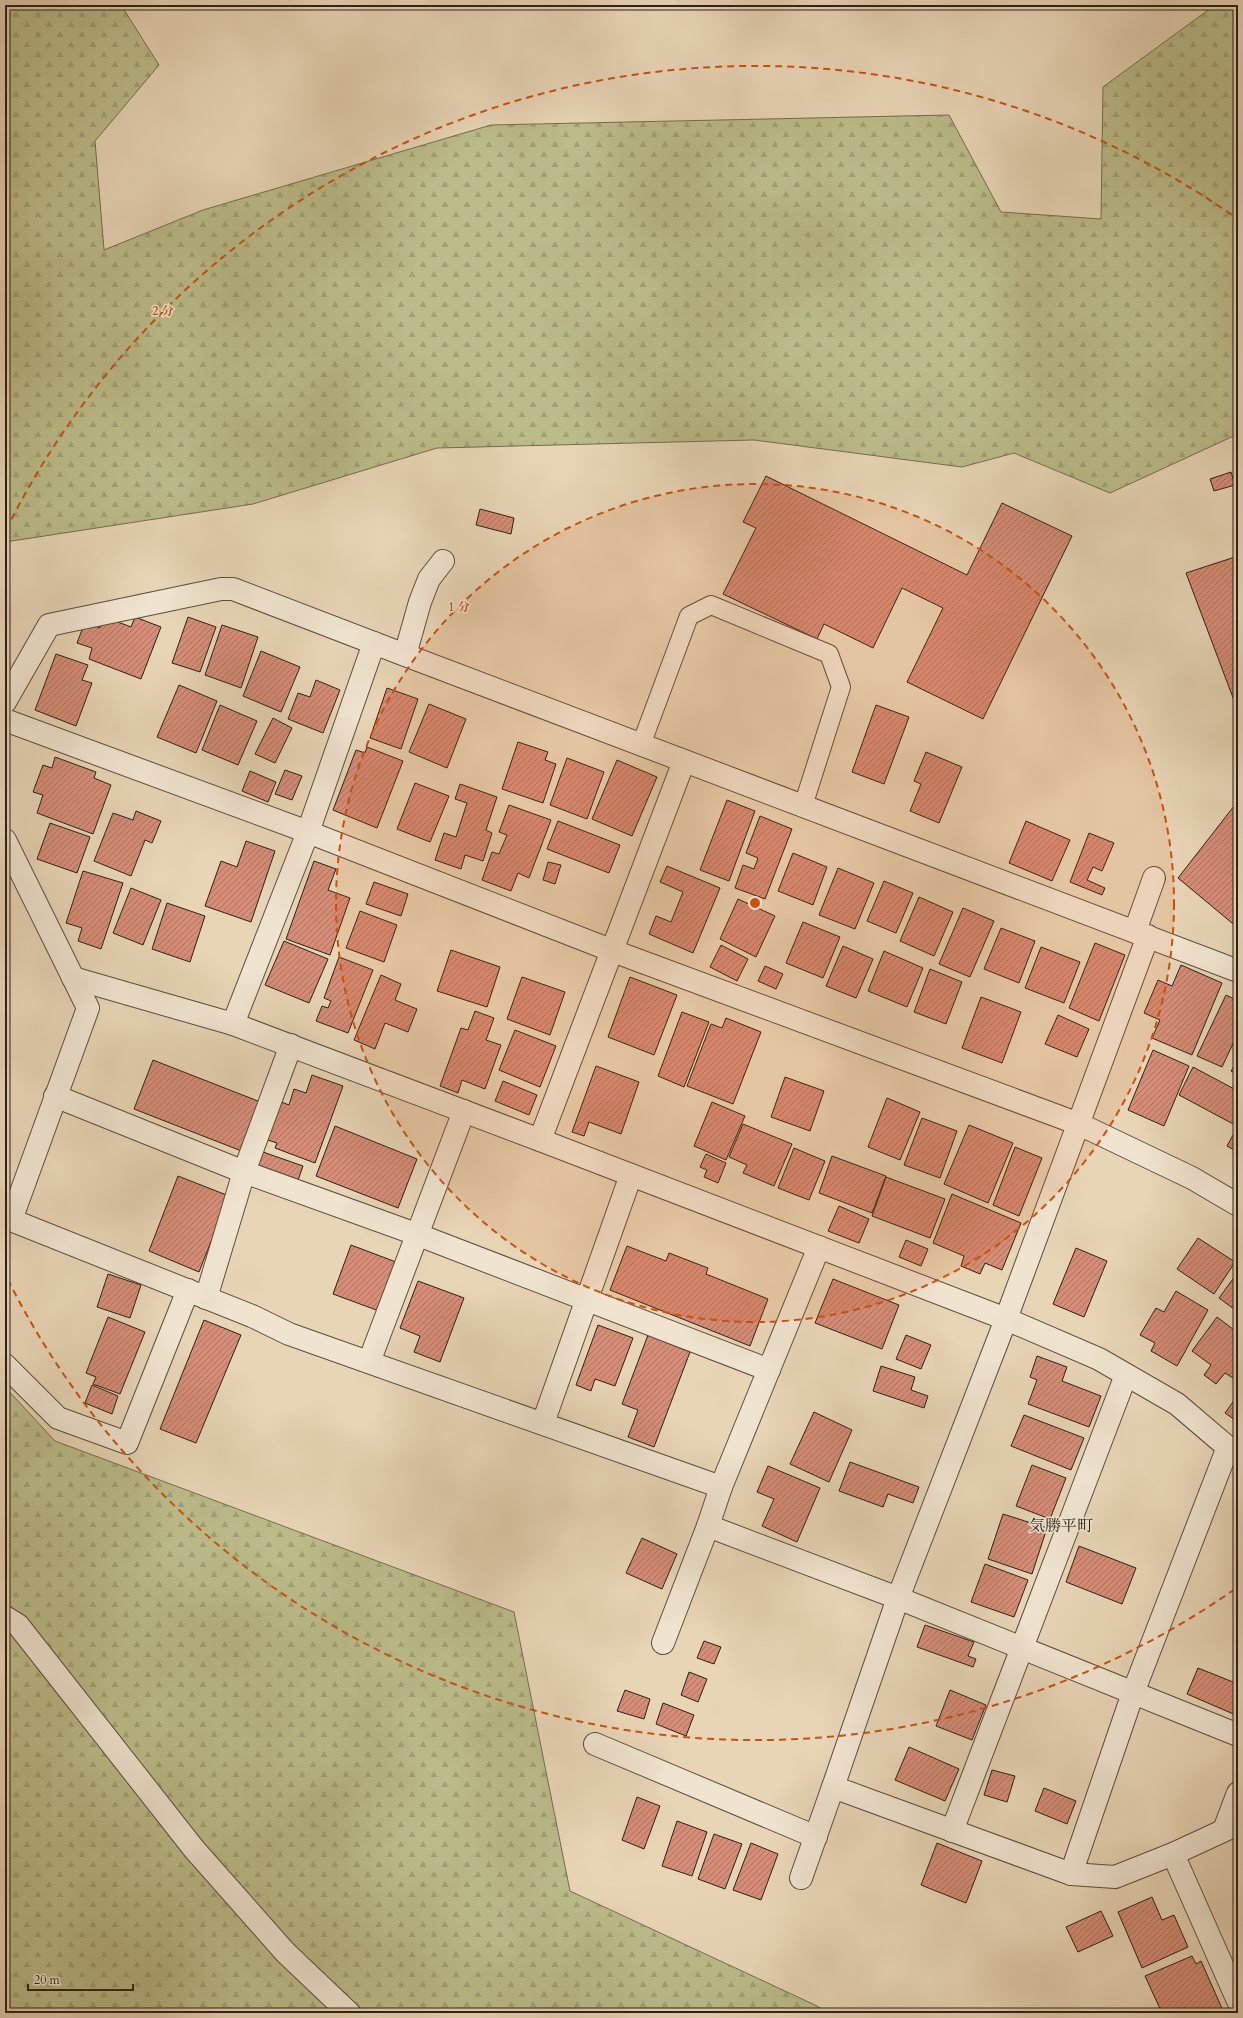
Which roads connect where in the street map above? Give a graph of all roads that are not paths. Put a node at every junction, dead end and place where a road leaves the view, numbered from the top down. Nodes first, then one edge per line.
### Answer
1 (443, 561) dead end
2 (374, 644) junction
3 (405, 655) junction
4 (5, 702) edge
5 (5, 720) edge
6 (641, 745) junction
7 (684, 761) junction
8 (803, 806) junction
9 (308, 832) junction
10 (5, 840) edge
11 (1154, 878) dead end
12 (1141, 933) junction
13 (613, 951) junction
14 (1238, 971) edge
15 (73, 978) junction
16 (233, 1024) junction
17 (291, 1045) junction
18 (55, 1096) junction
19 (464, 1111) junction
20 (1079, 1124) junction
21 (540, 1140) junction
22 (244, 1172) junction
23 (631, 1175) junction
24 (1238, 1205) edge
25 (416, 1234) junction
26 (819, 1247) junction
27 (197, 1294) junction
28 (588, 1300) junction
29 (1006, 1319) junction
30 (369, 1362) junction
31 (5, 1365) edge
32 (769, 1370) junction
33 (1126, 1375) junction
34 (543, 1423) junction
35 (1233, 1451) edge
36 (721, 1487) junction
37 (708, 1526) junction
38 (898, 1598) junction
39 (5, 1618) edge
40 (663, 1644) dead end
41 (1022, 1648) junction
42 (1133, 1693) junction
43 (1238, 1735) edge
44 (595, 1744) dead end
45 (834, 1787) junction
46 (1238, 1793) edge
47 (1231, 1827) edge
48 (952, 1831) junction
49 (816, 1837) junction
50 (1173, 1854) junction
51 (1071, 1874) junction
52 (802, 1878) dead end
53 (1238, 2001) edge
54 (349, 2013) edge

1 - 3 street
2 - 3 street
2 - 4 street
2 - 9 street
3 - 6 street
5 - 9 street
6 - 7 street
6 - 8 lane
7 - 8 street
7 - 13 street
8 - 12 street
9 - 13 street
9 - 16 street
10 - 15 street
11 - 12 street
12 - 14 street
12 - 20 street
13 - 20 street
13 - 21 street
15 - 16 street
15 - 18 street
16 - 17 street
17 - 19 street
17 - 22 street
18 - 22 street
18 - 27 street
19 - 21 street
19 - 25 street
20 - 24 street
20 - 29 street
21 - 23 street
22 - 25 street
22 - 27 street
23 - 26 street
23 - 28 street
25 - 28 street
25 - 30 street
26 - 29 street
26 - 32 street
27 - 30 street
27 - 31 street
28 - 32 street
28 - 34 street
29 - 33 street
29 - 38 street
30 - 34 street
32 - 36 street
33 - 35 street
33 - 41 street
34 - 36 street
35 - 42 street
36 - 37 street
37 - 38 street
37 - 40 street
38 - 41 street
38 - 45 street
39 - 54 street
41 - 42 street
41 - 48 street
42 - 43 street
42 - 51 street
44 - 49 street
45 - 48 street
45 - 49 street
46 - 47 street
47 - 50 street
48 - 51 street
49 - 52 street
50 - 51 street
50 - 53 street

